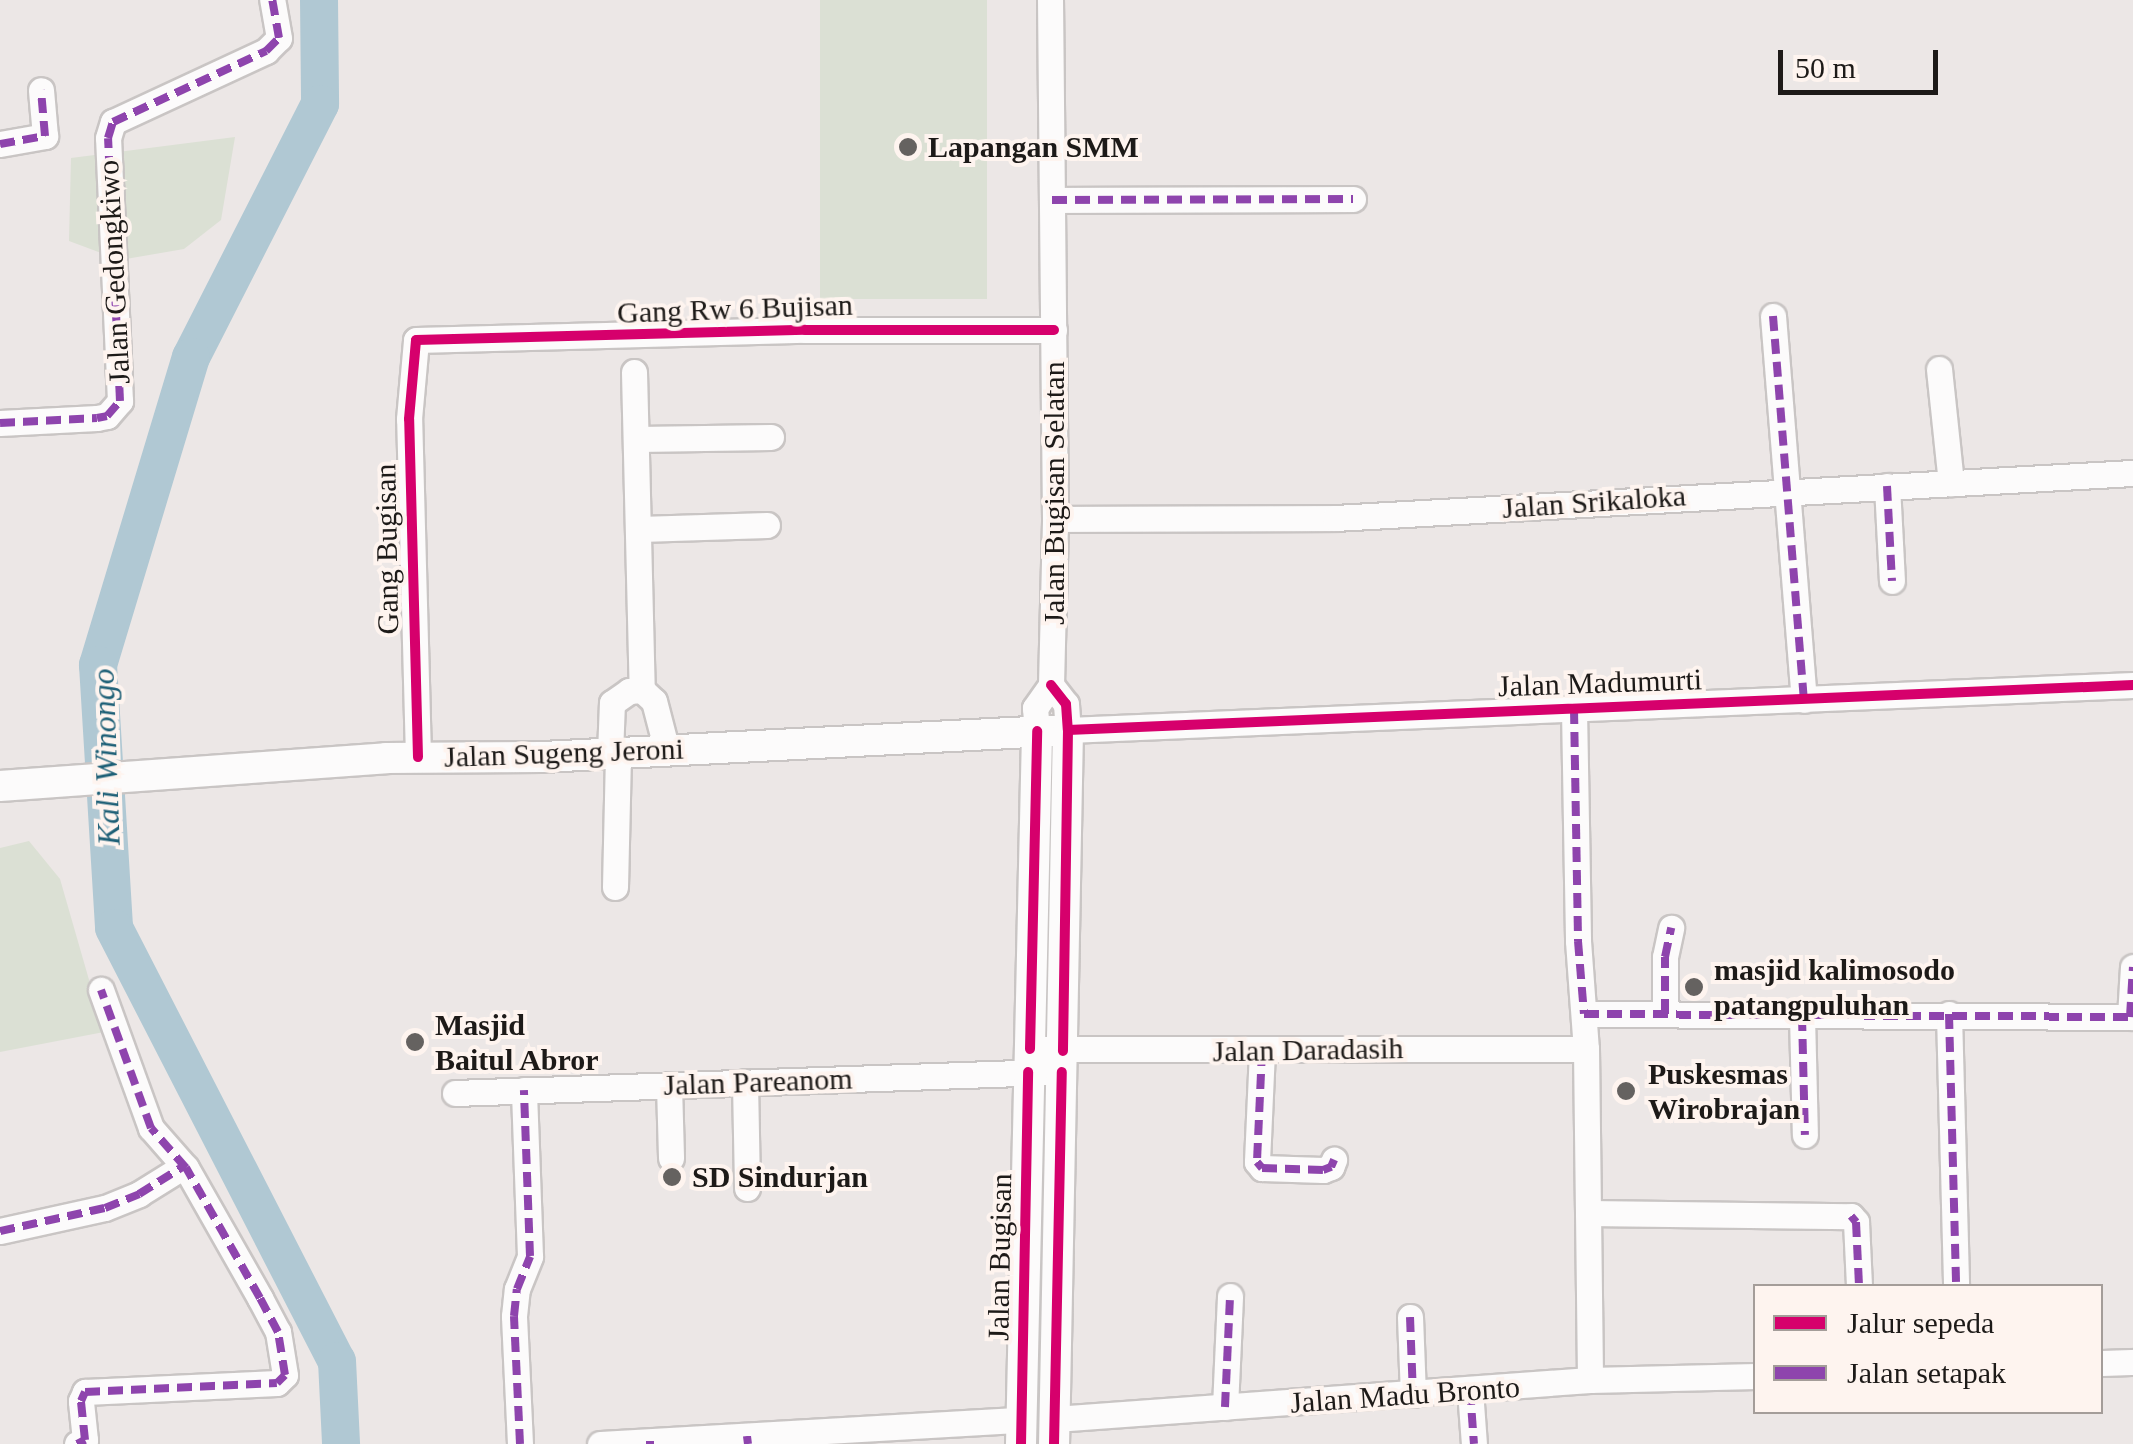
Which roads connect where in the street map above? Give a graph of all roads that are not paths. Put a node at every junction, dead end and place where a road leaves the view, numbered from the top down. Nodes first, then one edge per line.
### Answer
1 (272, 0) edge
2 (1050, 0) edge
3 (42, 90) dead end
4 (0, 144) edge
5 (1353, 199) dead end
6 (1052, 200) junction
7 (1774, 316) dead end
8 (1054, 330) junction
9 (416, 340) joint
10 (1939, 369) dead end
11 (634, 372) dead end
12 (0, 423) edge
13 (770, 437) dead end
14 (638, 439) junction
15 (2133, 472) edge
16 (1951, 483) junction
17 (1886, 486) junction
18 (1790, 491) junction
19 (1056, 519) junction
20 (766, 526) dead end
21 (640, 529) junction
22 (1892, 580) dead end
23 (1051, 685) junction
24 (2133, 685) edge
25 (642, 690) junction
26 (1804, 700) junction
27 (1574, 709) junction
28 (1068, 730) junction
29 (1037, 731) junction
30 (666, 751) junction
31 (614, 754) junction
32 (418, 757) junction
33 (0, 786) edge
34 (615, 887) dead end
35 (1671, 928) dead end
36 (2133, 968) edge
37 (100, 990) dead end
38 (1665, 1014) junction
39 (1949, 1014) junction
40 (1802, 1016) junction
41 (2132, 1017) edge
42 (1585, 1032) junction
43 (1030, 1051) junction
44 (1262, 1051) junction
45 (1062, 1052) junction
46 (744, 1082) junction
47 (668, 1085) junction
48 (524, 1090) junction
49 (455, 1092) dead end
50 (1805, 1135) dead end
51 (671, 1158) dead end
52 (1334, 1160) dead end
53 (184, 1166) junction
54 (747, 1188) dead end
55 (1588, 1213) junction
56 (0, 1231) edge
57 (1859, 1284) edge
58 (1956, 1284) edge
59 (1230, 1296) dead end
60 (1410, 1317) dead end
61 (2133, 1362) edge
62 (2103, 1363) edge
63 (1753, 1376) edge
64 (1590, 1380) junction
65 (1470, 1390) junction
66 (1413, 1394) junction
67 (1224, 1407) junction
68 (1054, 1431) edge
69 (1021, 1432) edge
70 (747, 1440) edge
71 (650, 1443) edge
72 (77, 1444) edge
73 (520, 1444) edge
74 (600, 1444) edge
75 (1474, 1444) edge

1 - 12 street, Jalan Gedongkiwo
2 - 6 street, Jalan Bugisan Selatan
3 - 4 street
5 - 6 street
6 - 8 street, Jalan Bugisan Selatan
7 - 18 street
8 - 9 street, Gang Rw 6 Bujisan
8 - 19 street, Jalan Bugisan Selatan
9 - 32 street, Gang Bugisan
10 - 16 street
11 - 14 street
13 - 14 street
14 - 21 street
15 - 16 street, Jalan Srikaloka
16 - 17 street, Jalan Srikaloka
17 - 18 street, Jalan Srikaloka
17 - 22 street
18 - 19 street, Jalan Srikaloka
18 - 26 street
19 - 23 street, Jalan Bugisan Selatan
20 - 21 street
21 - 25 street
23 - 28 street, Jalan Bugisan Selatan
23 - 29 street, Jalan Bugisan Selatan
24 - 26 street, Jalan Madumurti
25 - 30 street
25 - 31 street
26 - 27 street, Jalan Madumurti
27 - 28 street, Jalan Madumurti
27 - 42 street
28 - 29 main road, Jalan Sugeng Jeroni
28 - 45 main road, Jalan Bugisan
29 - 30 main road, Jalan Sugeng Jeroni
29 - 43 main road, Jalan Bugisan
30 - 31 main road, Jalan Sugeng Jeroni
31 - 32 main road, Jalan Sugeng Jeroni
31 - 34 street
32 - 33 main road, Jalan Sugeng Jeroni
35 - 38 street
36 - 41 street
37 - 53 street
38 - 40 street, Jalan Daradasih
38 - 42 street, Jalan Daradasih
39 - 40 street, Jalan Daradasih
39 - 41 street, Jalan Daradasih
39 - 58 street
40 - 50 street
42 - 44 street, Jalan Daradasih
42 - 45 street, Jalan Daradasih
42 - 55 street
43 - 45 street, Jalan Daradasih
43 - 46 street, Jalan Pareanom
43 - 69 main road, Jalan Bugisan
44 - 45 street, Jalan Daradasih
44 - 52 street
45 - 68 main road, Jalan Bugisan
46 - 47 street, Jalan Pareanom
46 - 54 street
47 - 48 street, Jalan Pareanom
47 - 51 street
48 - 49 street, Jalan Pareanom
48 - 73 street
53 - 56 street
53 - 72 street
55 - 57 street
55 - 64 street
59 - 67 street
60 - 66 street
61 - 62 street
63 - 64 street, Jalan Madu Bronto
64 - 65 street, Jalan Madu Bronto
65 - 66 street, Jalan Madu Bronto
65 - 75 street
66 - 67 street, Jalan Madu Bronto
67 - 68 street, Jalan Madu Bronto
68 - 69 main road
69 - 70 street
70 - 71 street
71 - 74 street

